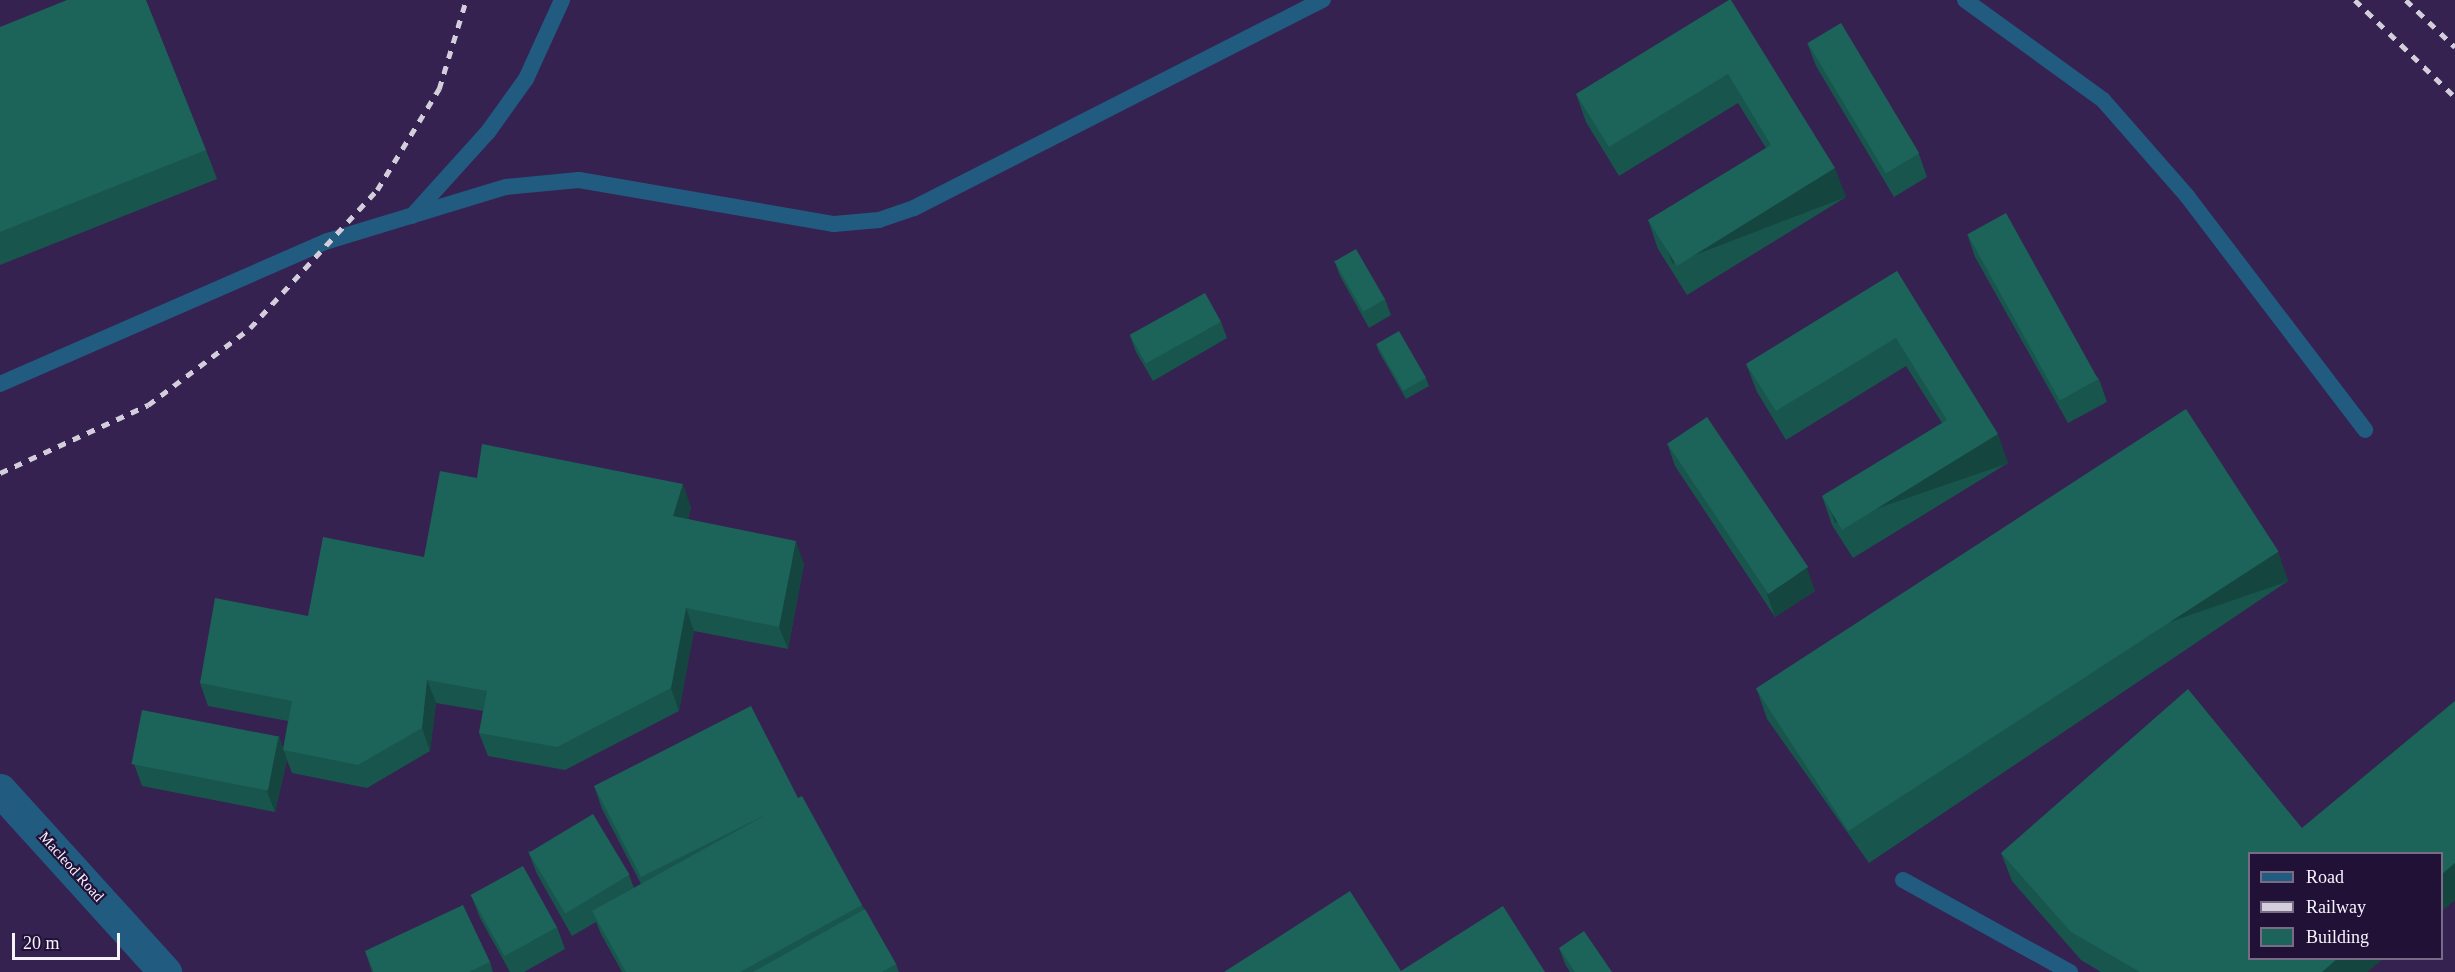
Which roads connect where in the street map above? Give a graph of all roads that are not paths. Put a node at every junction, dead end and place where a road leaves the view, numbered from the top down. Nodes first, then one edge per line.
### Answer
1 (562, 0) edge
2 (1323, 0) edge
3 (1965, 0) edge
4 (411, 217) junction
5 (0, 384) edge
6 (2365, 430) dead end
7 (0, 790) edge
8 (1903, 880) dead end
9 (165, 972) edge
10 (2070, 972) edge

1 - 4 lane
2 - 4 lane
3 - 6 lane
4 - 5 lane
7 - 9 street, Macleod Road
8 - 10 lane

